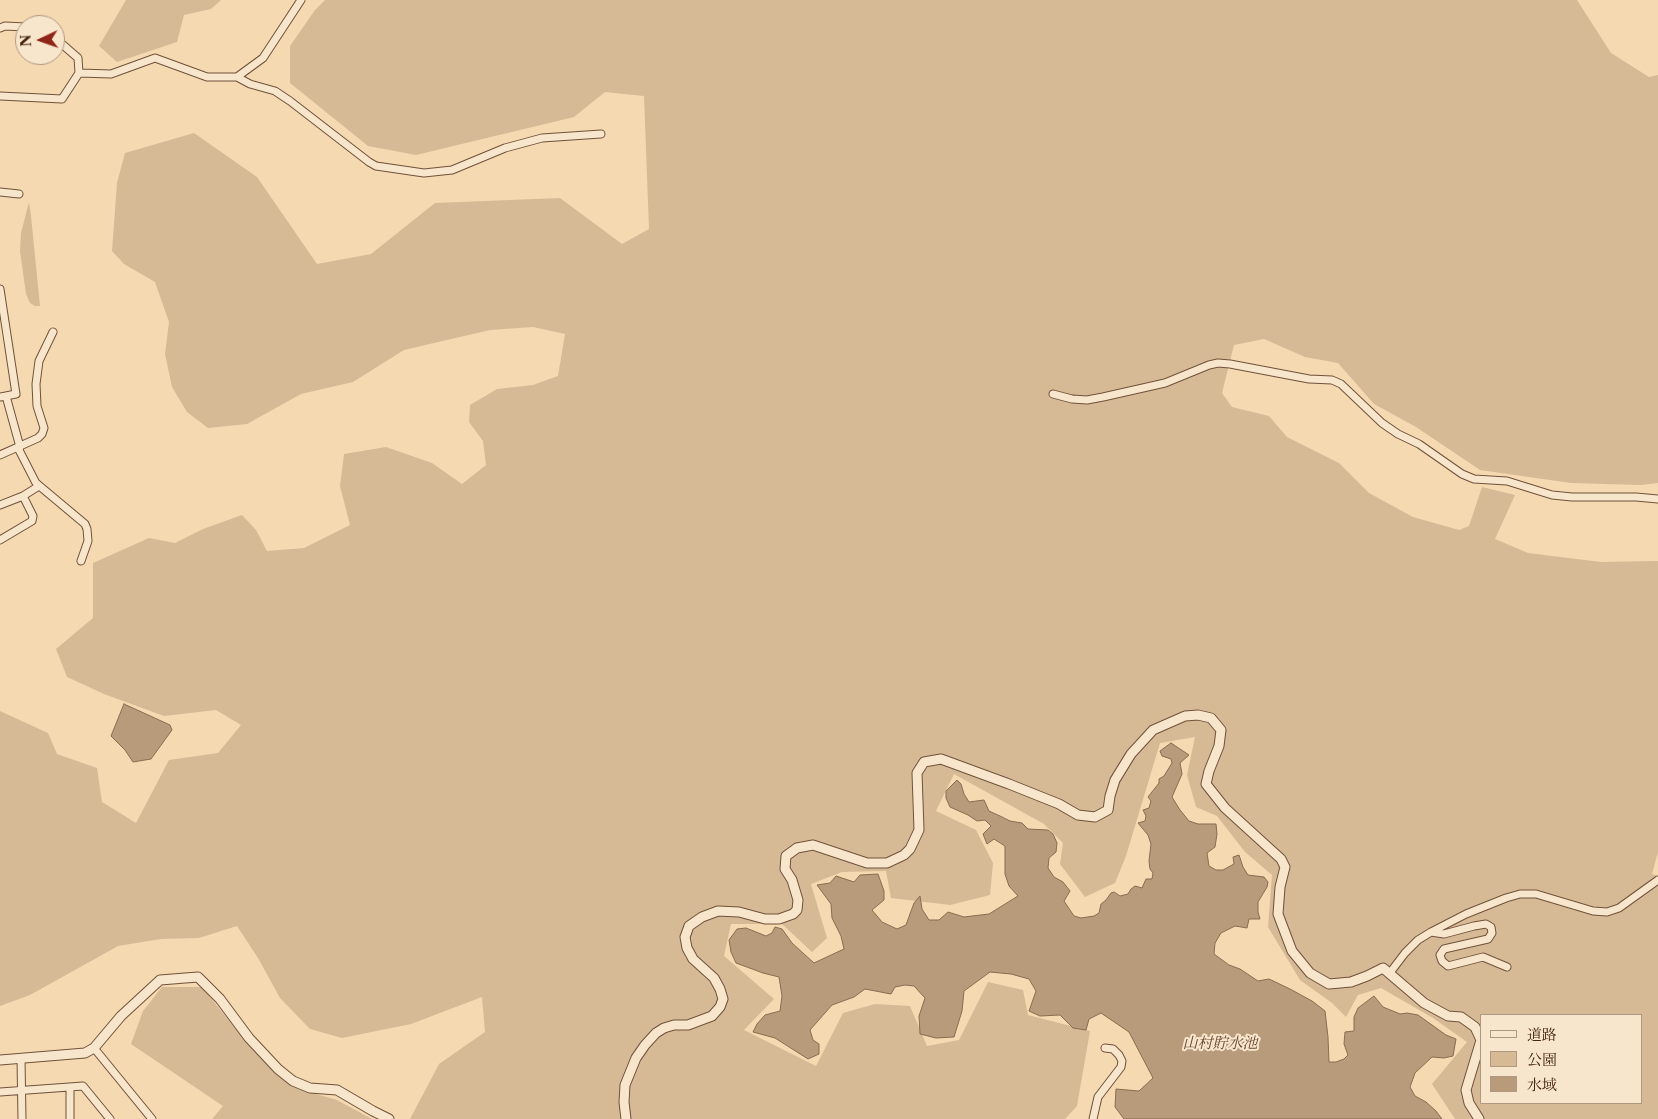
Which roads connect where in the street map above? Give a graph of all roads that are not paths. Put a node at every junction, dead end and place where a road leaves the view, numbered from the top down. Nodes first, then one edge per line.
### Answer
1 (301, 0) edge
2 (15, 26) edge
3 (0, 28) edge
4 (65, 47) edge
5 (79, 73) junction
6 (237, 77) junction
7 (0, 96) edge
8 (601, 134) dead end
9 (0, 192) edge
10 (19, 194) dead end
11 (0, 290) edge
12 (53, 332) dead end
13 (1053, 394) dead end
14 (3, 396) edge
15 (19, 447) junction
16 (0, 455) edge
17 (39, 486) junction
18 (23, 496) junction
19 (1658, 498) edge
20 (0, 505) edge
21 (0, 540) edge
22 (82, 561) dead end
23 (1658, 880) edge
24 (1431, 932) junction
25 (1507, 967) dead end
26 (1389, 974) junction
27 (1480, 1037) edge
28 (1480, 1043) edge
29 (94, 1048) junction
30 (1105, 1048) dead end
31 (21, 1058) junction
32 (0, 1060) edge
33 (70, 1087) junction
34 (22, 1090) junction
35 (0, 1092) edge
36 (22, 1119) edge
37 (70, 1119) edge
38 (110, 1119) edge
39 (152, 1119) edge
40 (389, 1119) edge
41 (626, 1119) edge
42 (1093, 1119) edge
43 (1479, 1119) edge

1 - 6 street
2 - 3 street
4 - 5 street
5 - 6 street
5 - 7 street
6 - 8 street
9 - 10 street
11 - 14 street
12 - 15 street
13 - 19 street
14 - 15 street
15 - 16 street
15 - 17 street
17 - 18 street
17 - 22 street
18 - 20 street
18 - 21 street
23 - 24 street
24 - 25 street
24 - 26 street
26 - 27 street
26 - 41 street
28 - 43 street
29 - 31 street
29 - 39 street
29 - 40 street
30 - 42 street
31 - 32 street
31 - 34 street
33 - 34 street
33 - 37 street
33 - 38 street
34 - 35 street
34 - 36 street

